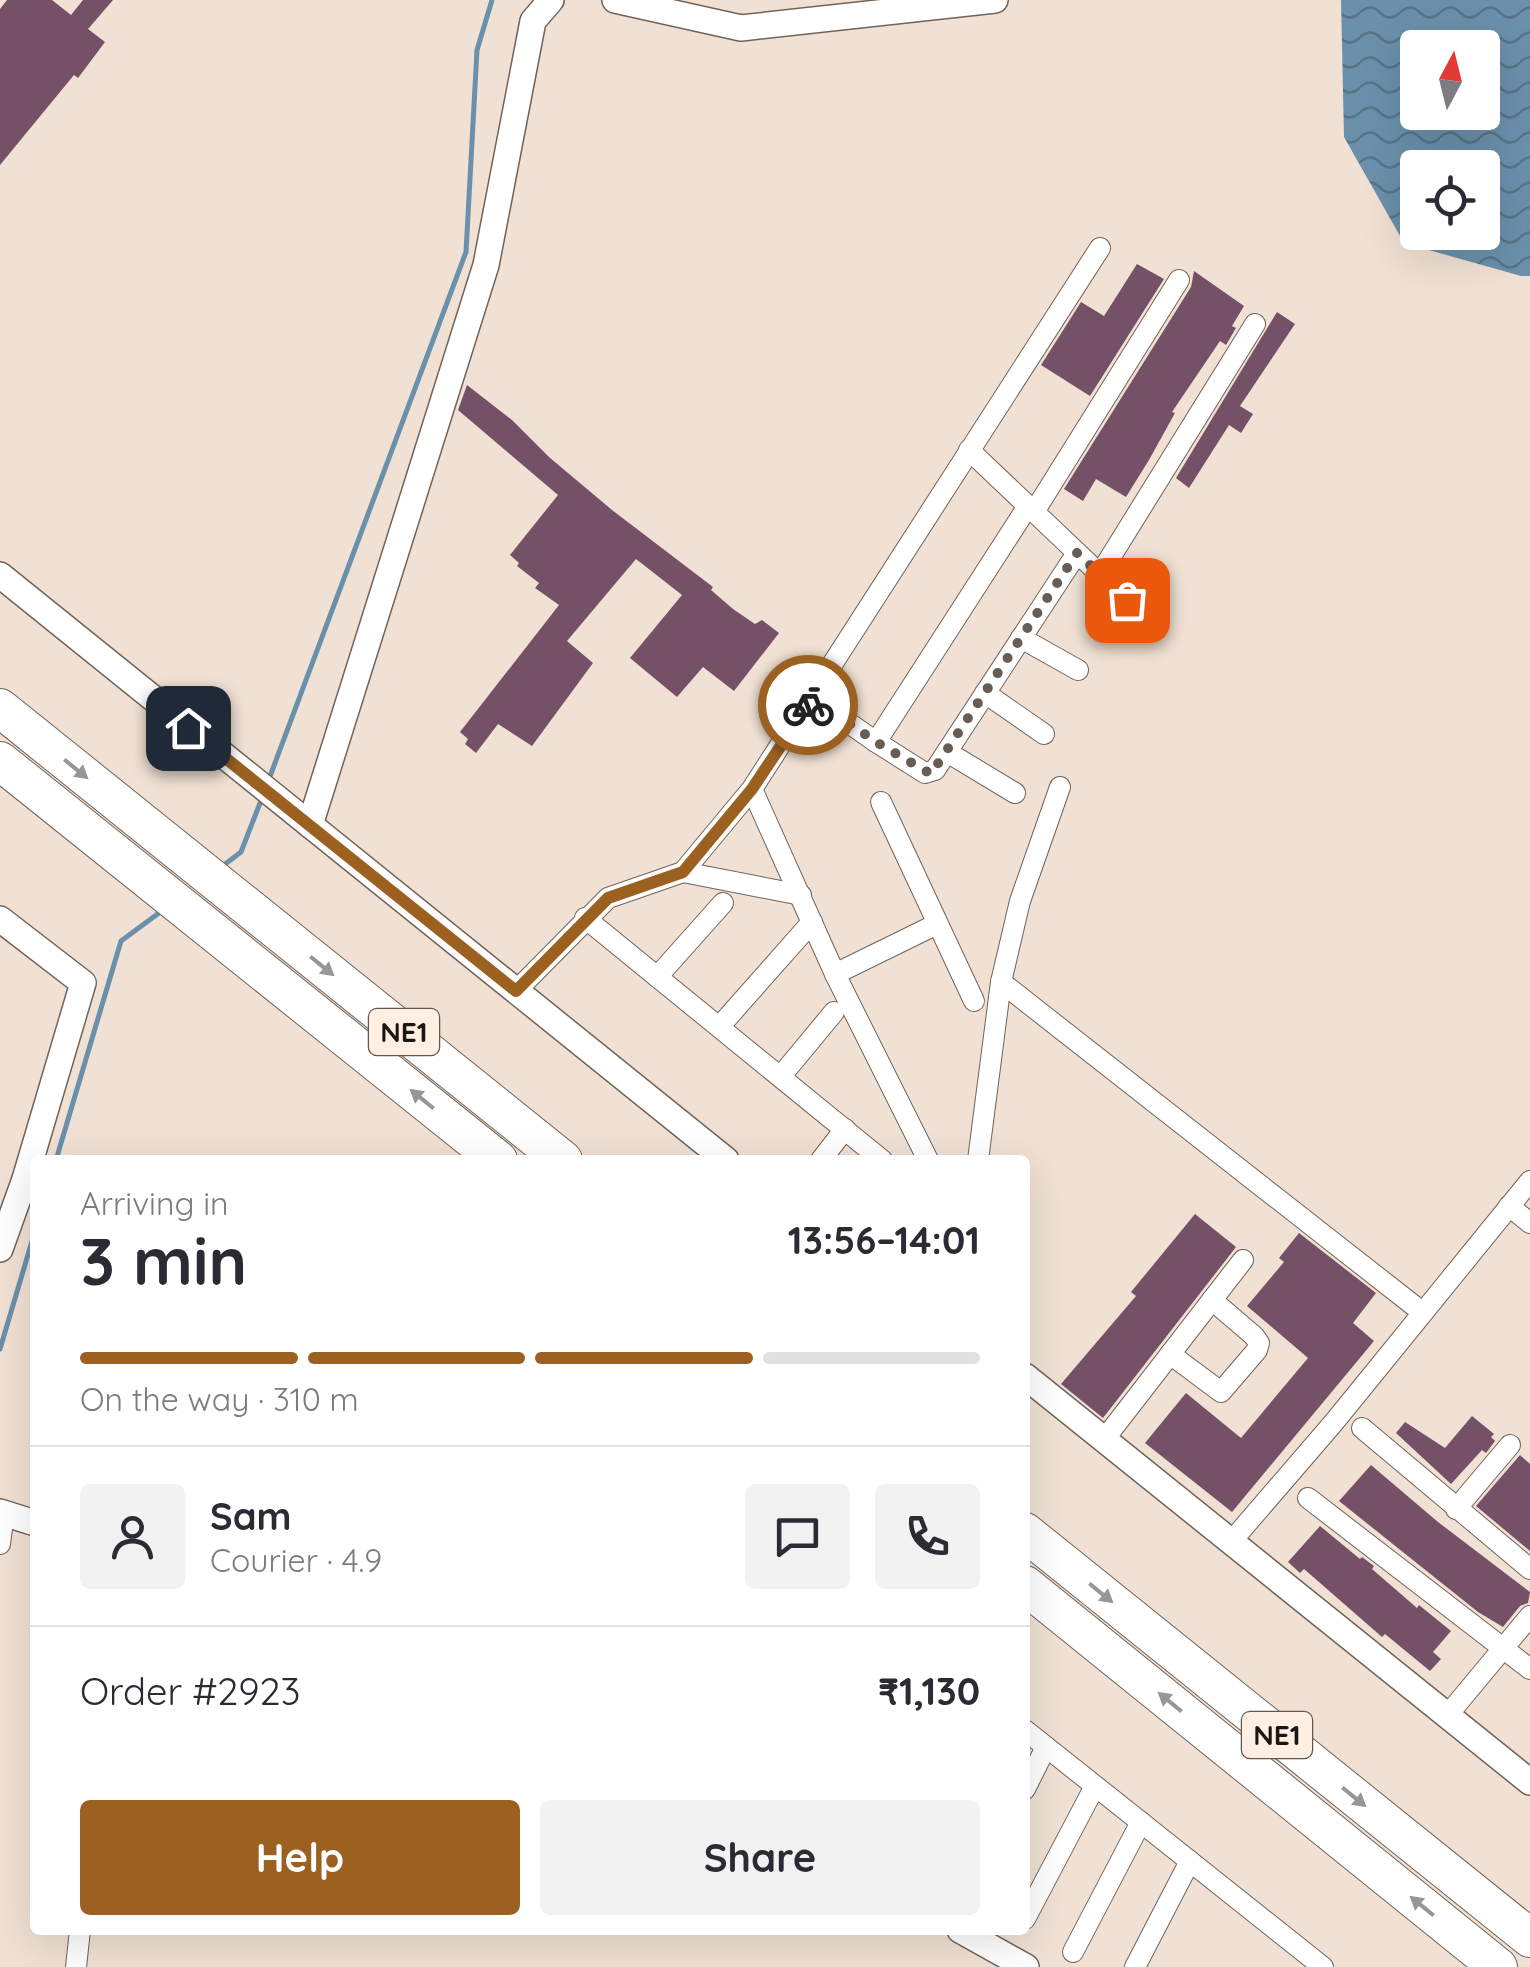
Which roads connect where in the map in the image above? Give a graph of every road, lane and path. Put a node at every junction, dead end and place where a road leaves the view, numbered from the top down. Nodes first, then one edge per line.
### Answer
1 (551, 0) edge
2 (615, 0) edge
3 (995, 0) edge
4 (1100, 248) dead end
5 (1179, 280) dead end
6 (1255, 324) dead end
7 (970, 450) junction
8 (1031, 509) junction
9 (1077, 553) junction
10 (1100, 574) junction
11 (0, 575) edge
12 (1127, 600) dead end
13 (1022, 638) junction
14 (1078, 670) dead end
15 (986, 693) junction
16 (813, 698) junction
17 (0, 708) edge
18 (1044, 734) dead end
19 (876, 742) junction
20 (947, 752) junction
21 (0, 761) edge
22 (1060, 786) dead end
23 (752, 789) junction
24 (1015, 792) dead end
25 (880, 802) dead end
26 (310, 825) junction
27 (683, 872) junction
28 (801, 896) junction
29 (723, 902) dead end
30 (0, 918) edge
31 (586, 918) junction
32 (812, 922) junction
33 (937, 924) junction
34 (835, 974) junction
35 (658, 977) junction
36 (1001, 982) junction
37 (516, 991) junction
38 (974, 1001) dead end
39 (834, 1012) dead end
40 (720, 1026) junction
41 (780, 1076) junction
42 (845, 1129) junction
43 (32, 1155) edge
44 (492, 1155) edge
45 (557, 1155) edge
46 (720, 1155) edge
47 (825, 1155) edge
48 (876, 1155) edge
49 (926, 1155) edge
50 (979, 1155) edge
51 (30, 1162) edge
52 (1530, 1181) edge
53 (1509, 1206) junction
54 (1530, 1223) edge
55 (0, 1249) edge
56 (1243, 1260) dead end
57 (1212, 1300) junction
58 (1422, 1312) junction
59 (1170, 1354) junction
60 (1030, 1380) edge
61 (1362, 1428) dead end
62 (1103, 1441) junction
63 (1510, 1445) dead end
64 (1308, 1498) dead end
65 (1456, 1509) junction
66 (2, 1512) edge
67 (30, 1521) edge
68 (1030, 1536) edge
69 (0, 1544) edge
70 (1230, 1544) junction
71 (1528, 1564) edge
72 (1030, 1589) edge
73 (1530, 1616) edge
74 (1504, 1648) junction
75 (1530, 1669) edge
76 (1446, 1717) junction
77 (1030, 1734) edge
78 (1046, 1747) junction
79 (1030, 1779) edge
80 (1530, 1782) edge
81 (1095, 1786) junction
82 (1141, 1822) junction
83 (1190, 1861) junction
84 (1030, 1908) edge
85 (79, 1935) edge
86 (969, 1935) edge
87 (1530, 1938) edge
88 (1074, 1952) dead end
89 (76, 1967) edge
90 (1026, 1967) edge
91 (1135, 1967) edge
92 (1323, 1967) edge
93 (1498, 1967) edge

1 - 26 street
2 - 3 street
4 - 7 street
5 - 8 street
6 - 10 street
7 - 8 street
7 - 16 street
8 - 9 street
8 - 19 street
9 - 10 street
9 - 13 street
10 - 12 street
11 - 26 street
13 - 14 street
13 - 15 street
15 - 18 street
15 - 20 street
16 - 19 street
16 - 23 street
17 -> 45 highway, NE1
19 - 20 street
20 - 24 street
44 -> 21 highway, NE1
22 - 36 street
23 - 27 street
23 - 28 street
25 - 33 street
26 - 37 street
27 - 28 street
27 - 31 street
28 - 32 street
29 - 35 street
30 - 43 street
31 - 35 street
31 - 37 street
32 - 34 street
32 - 40 street
33 - 34 street
33 - 38 street
34 - 49 street
35 - 40 street
36 - 50 street
36 - 58 street
37 - 46 street
39 - 41 street
40 - 41 street
41 - 42 street
42 - 47 street
42 - 48 street
51 - 55 street
52 - 53 street
53 - 54 street
53 - 58 street
56 - 57 street
57 - 59 street
57 - 59 street
58 - 70 street
59 - 62 street
60 - 62 street
61 - 65 street
62 - 70 street
63 - 65 street
64 - 74 street
65 - 71 street
66 - 67 street
66 - 69 street
68 -> 87 highway, NE1
70 - 76 street
93 -> 72 highway, NE1
73 - 74 street
74 - 75 street
74 - 76 street
76 - 80 street
77 - 78 street
78 - 79 street
78 - 81 street
81 - 82 street
81 - 84 street
82 - 83 street
82 - 88 street
83 - 91 street
83 - 92 street
85 - 89 street
86 - 90 street

